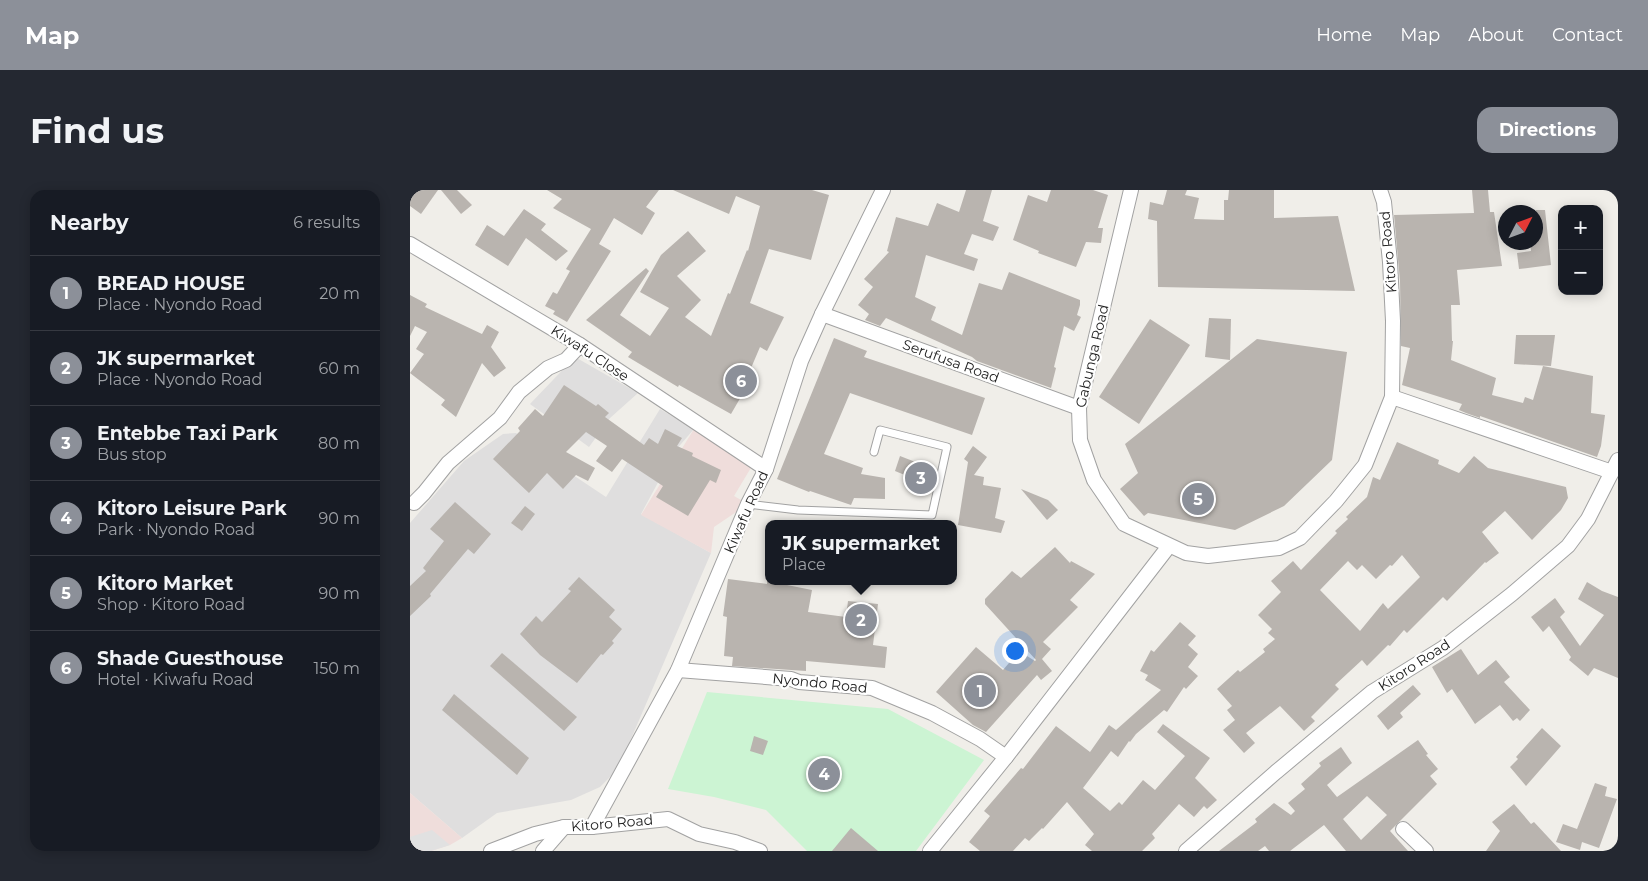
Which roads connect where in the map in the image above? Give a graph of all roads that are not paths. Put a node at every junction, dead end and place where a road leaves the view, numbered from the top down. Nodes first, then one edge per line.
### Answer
1 (883, 190) edge
2 (1131, 190) edge
3 (1380, 190) edge
4 (410, 244) edge
5 (822, 314) junction
6 (580, 345) junction
7 (1392, 397) junction
8 (1079, 408) junction
9 (874, 452) dead end
10 (1615, 466) edge
11 (766, 469) junction
12 (414, 503) dead end
13 (748, 504) junction
14 (1169, 546) junction
15 (678, 670) junction
16 (1006, 757) junction
17 (564, 827) junction
18 (592, 827) junction
19 (1402, 829) dead end
20 (491, 851) edge
21 (543, 851) edge
22 (760, 851) edge
23 (930, 851) edge
24 (1186, 851) edge
25 (1426, 851) edge

1 - 5 street, Kiwafu Road
2 - 8 street, Gabunga Road
3 - 7 street, Kitoro Road
4 - 6 street, Kiwafu Close
5 - 8 street, Serufusa Road
5 - 11 street, Kiwafu Road
6 - 11 street, Kiwafu Close
6 - 12 street
7 - 10 street
7 - 14 street, Kitoro Road
8 - 14 street, Gabunga Road
9 - 13 lane
10 - 24 street, Kitoro Road
11 - 13 street, Kiwafu Road
13 - 15 street, Kiwafu Road
14 - 16 street
15 - 16 street, Nyondo Road
15 - 18 street, Kiwafu Road
16 - 23 street
17 - 18 street, Kitoro Road
17 - 20 street, Kitoro Road
17 - 21 street
18 - 22 street, Kitoro Road
19 - 25 street

